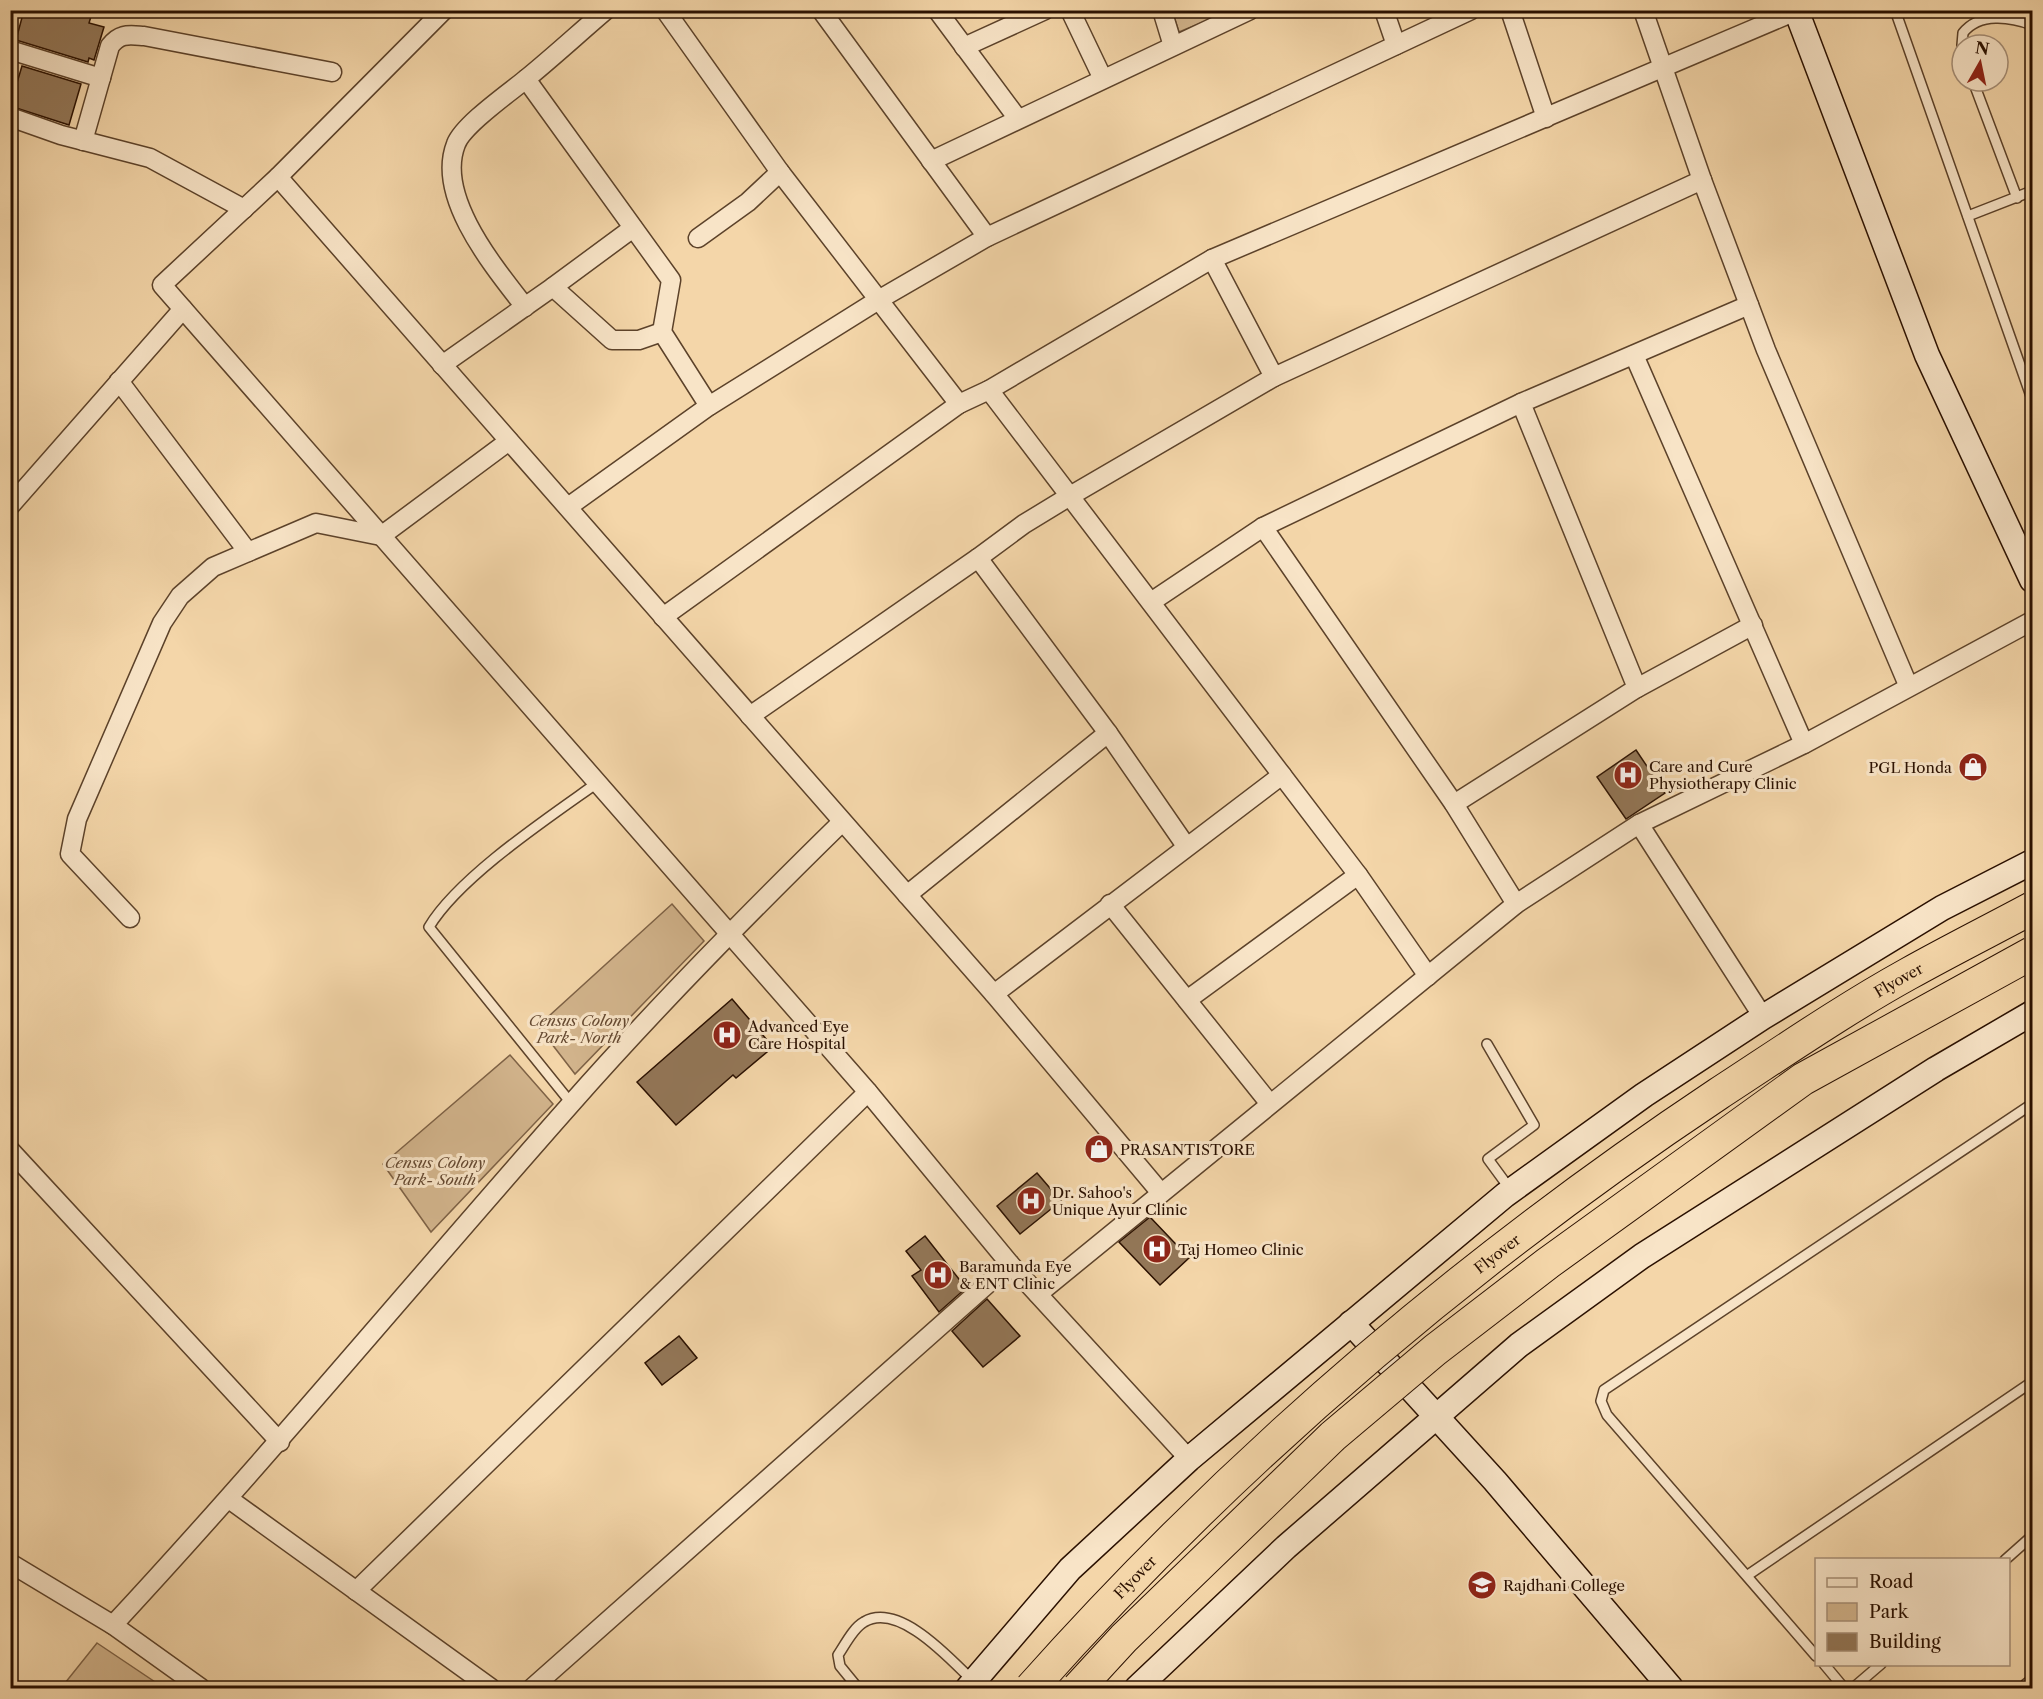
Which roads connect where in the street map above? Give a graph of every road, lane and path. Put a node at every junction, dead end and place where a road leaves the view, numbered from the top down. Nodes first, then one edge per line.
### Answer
1 (444, 10) edge
2 (606, 10) edge
3 (665, 10) edge
4 (821, 10) edge
5 (937, 10) edge
6 (1046, 10) edge
7 (1070, 10) edge
8 (1162, 10) edge
9 (1250, 10) edge
10 (1384, 10) edge
11 (1471, 10) edge
12 (1510, 10) edge
13 (1644, 10) edge
14 (1895, 10) edge
15 (1796, 11) edge
16 (2032, 25) edge
17 (1963, 33) edge
18 (1396, 45) junction
19 (1173, 46) junction
20 (964, 47) junction
21 (10, 50) edge
22 (1664, 67) junction
23 (332, 72) dead end
24 (101, 78) junction
25 (1103, 79) junction
26 (526, 80) junction
27 (1978, 93) edge
28 (10, 117) edge
29 (1546, 118) junction
30 (1018, 119) junction
31 (83, 141) junction
32 (931, 161) junction
33 (780, 172) junction
34 (278, 177) junction
35 (1702, 180) junction
36 (2032, 191) edge
37 (2017, 198) junction
38 (244, 209) junction
39 (1968, 216) junction
40 (633, 228) junction
41 (987, 237) junction
42 (698, 238) dead end
43 (1212, 259) junction
44 (553, 287) junction
45 (880, 299) junction
46 (1749, 305) junction
47 (525, 307) junction
48 (183, 309) junction
49 (662, 332) junction
50 (1634, 355) junction
51 (442, 365) junction
52 (1274, 377) junction
53 (119, 381) junction
54 (990, 390) junction
55 (2032, 399) edge
56 (959, 404) junction
57 (1521, 404) junction
58 (709, 406) junction
59 (509, 441) junction
60 (1070, 496) junction
61 (10, 506) edge
62 (568, 507) junction
63 (1263, 528) junction
64 (381, 536) junction
65 (248, 552) junction
66 (978, 558) junction
67 (2032, 579) edge
68 (1151, 602) junction
69 (663, 617) junction
70 (2032, 621) edge
71 (1753, 625) junction
72 (1908, 686) junction
73 (1637, 688) junction
74 (750, 716) junction
75 (1108, 733) junction
76 (1804, 744) junction
77 (1282, 775) junction
78 (597, 783) junction
79 (1454, 804) junction
80 (842, 822) junction
81 (1639, 824) junction
82 (1186, 846) junction
83 (2032, 862) edge
84 (1358, 875) junction
85 (907, 895) junction
86 (1110, 904) junction
87 (1516, 904) junction
88 (2032, 908) edge
89 (130, 918) dead end
90 (729, 933) junction
91 (2032, 953) edge
92 (1428, 976) junction
93 (994, 994) junction
94 (1187, 1000) junction
95 (2032, 1013) edge
96 (1763, 1017) junction
97 (1487, 1044) dead end
98 (868, 1092) junction
99 (571, 1103) junction
100 (1270, 1104) junction
101 (2032, 1104) edge
102 (10, 1150) edge
103 (1512, 1191) junction
104 (1161, 1194) junction
105 (1010, 1264) junction
106 (1038, 1294) junction
107 (1351, 1323) junction
108 (2032, 1382) edge
109 (1437, 1415) junction
110 (280, 1442) junction
111 (1189, 1459) junction
112 (229, 1499) junction
113 (2032, 1536) edge
114 (2007, 1558) edge
115 (10, 1563) edge
116 (1748, 1575) junction
117 (356, 1591) junction
118 (113, 1625) junction
119 (1815, 1655) edge
120 (1825, 1666) edge
121 (1880, 1666) edge
122 (971, 1685) edge
123 (2032, 1685) edge
124 (201, 1689) edge
125 (491, 1689) edge
126 (532, 1689) edge
127 (858, 1689) edge
128 (1031, 1689) edge
129 (1078, 1689) edge
130 (1137, 1689) edge
131 (1671, 1689) edge
132 (1844, 1689) edge
133 (1853, 1689) edge
134 (2028, 1689) edge

1 - 34 street
2 - 26 street
3 - 33 street
4 - 32 street
5 - 20 street
6 - 20 street
7 - 25 street
8 - 19 street
9 - 19 street
10 - 18 street
11 - 18 street
12 - 29 street
13 - 22 street
14 - 39 lane
15 - 22 street
15 - 67 street
16 - 17 lane
18 - 41 street
19 - 25 street
20 - 30 street
21 - 24 street
22 - 29 street
22 - 35 street
23 - 24 street
24 - 31 street
25 - 30 street
26 - 40 street
26 - 47 street
27 - 37 lane
28 - 31 street
29 - 43 street
30 - 32 street
31 - 38 street
32 - 41 street
33 - 42 street
33 - 45 street
34 - 38 street
34 - 51 street
35 - 46 street
35 - 52 street
36 - 37 lane
37 - 39 lane
38 - 48 street
39 - 55 lane
40 - 44 street
40 - 49 street
41 - 45 street
43 - 52 street
43 - 54 street
44 - 47 street
44 - 49 street
45 - 56 street
45 - 58 street
46 - 50 street
46 - 72 street
47 - 51 street
48 - 53 street
48 - 64 street
49 - 58 street
50 - 57 street
50 - 71 street
51 - 59 street
52 - 60 street
53 - 61 street
53 - 65 street
54 - 56 street
54 - 60 street
56 - 69 street
57 - 63 street
57 - 73 street
58 - 62 street
59 - 62 street
59 - 64 street
60 - 66 street
60 - 68 street
62 - 69 street
63 - 68 street
63 - 79 street
64 - 65 street
64 - 78 street
65 - 89 street
66 - 74 street
66 - 75 street
68 - 77 street
69 - 74 street
70 - 72 street
71 - 73 street
71 - 76 street
72 - 76 street
73 - 79 street
74 - 80 street
75 - 82 street
75 - 85 street
76 - 81 street
77 - 82 street
77 - 84 street
78 - 90 street
78 - 99 lane
79 - 87 street
80 - 85 street
80 - 90 street
81 - 87 street
81 - 96 street
82 - 86 street
83 - 96 street
84 - 92 street
84 - 94 street
85 - 93 street
86 - 93 street
86 - 94 street
87 - 92 street
88 - 128 highway, Flyover, bridge
90 - 98 street
90 - 99 street
91 - 129 highway, bridge
92 - 100 street
93 - 104 street
94 - 100 street
95 - 109 street
96 - 103 street
97 - 103 lane
98 - 105 street
98 - 117 street
99 - 110 street
100 - 104 street
101 - 116 lane
102 - 110 street
103 - 107 street
104 - 106 street
105 - 106 street
105 - 126 street
106 - 111 street
107 - 109 street
107 - 111 street
108 - 116 lane
109 - 130 street
109 - 131 street
110 - 112 street
111 - 122 street
112 - 117 street
112 - 118 street
113 - 114 lane
115 - 118 street
116 - 119 lane
117 - 125 street
118 - 124 street
120 - 132 lane
121 - 133 lane
122 - 127 lane
123 - 134 street

